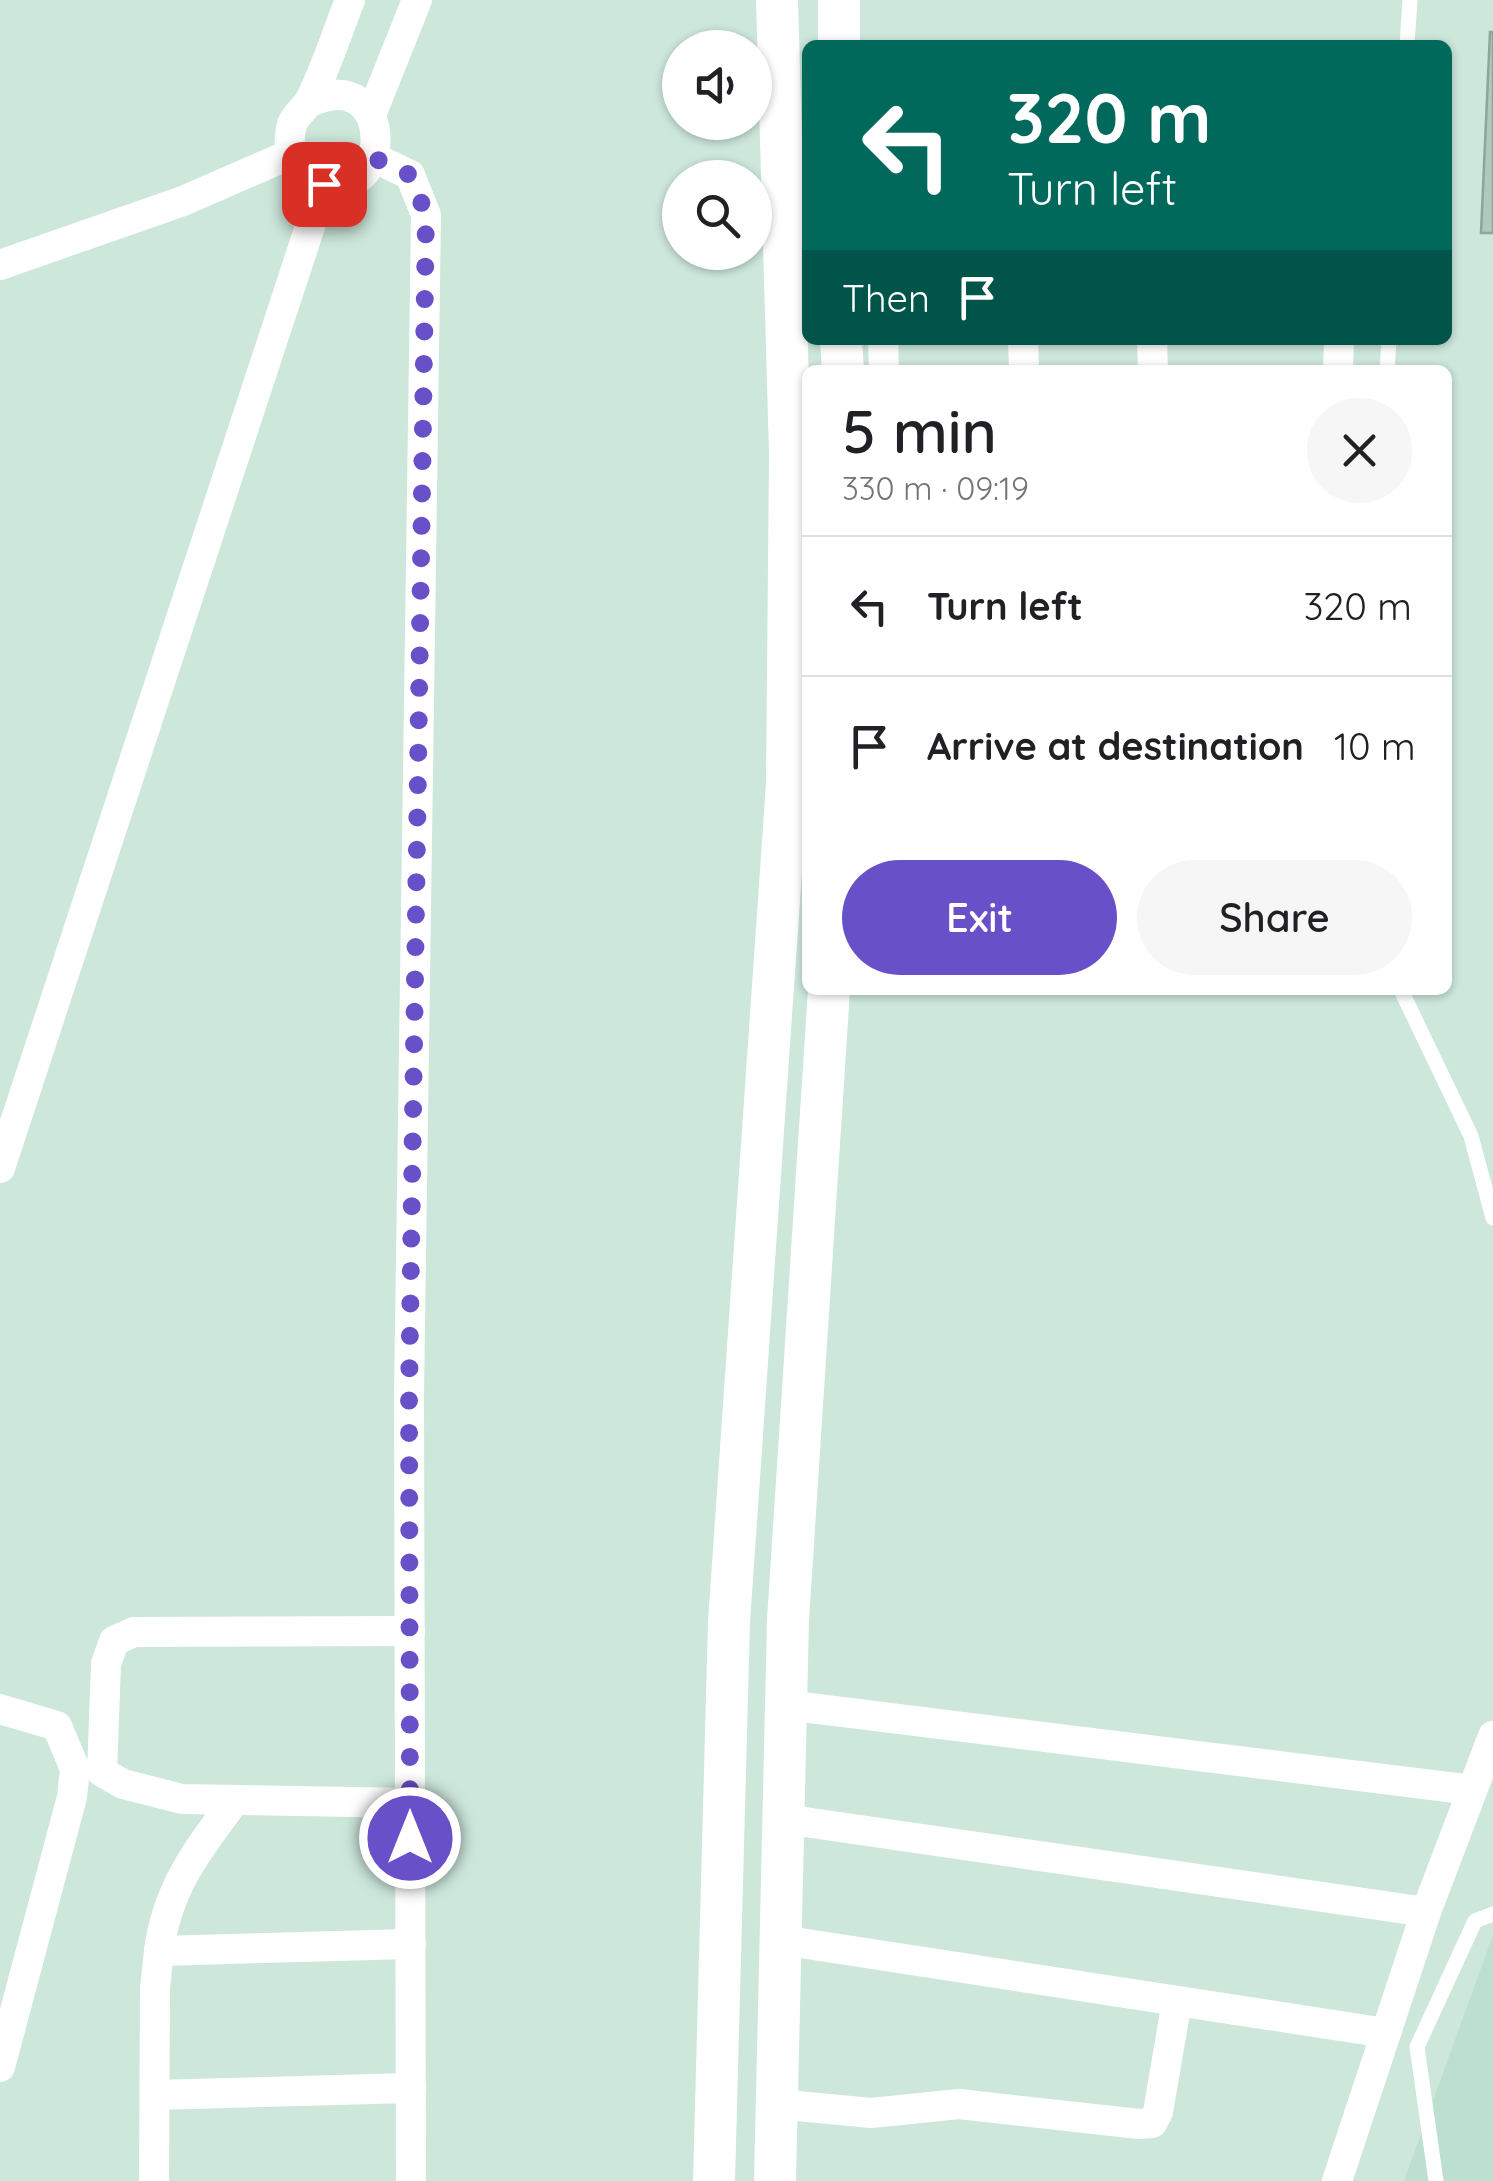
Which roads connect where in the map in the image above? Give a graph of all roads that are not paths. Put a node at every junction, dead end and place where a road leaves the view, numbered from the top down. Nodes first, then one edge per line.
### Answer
1 (350, 0) edge
2 (417, 0) edge
3 (777, 0) edge
4 (839, 0) edge
5 (1410, 0) edge
6 (839, 40) edge
7 (1407, 40) edge
8 (308, 103) junction
9 (371, 115) junction
10 (291, 154) junction
11 (374, 158) junction
12 (324, 184) junction
13 (0, 266) edge
14 (829, 995) edge
15 (1403, 995) edge
16 (0, 1168) edge
17 (1493, 1218) edge
18 (410, 1631) junction
19 (786, 1704) junction
20 (0, 1710) edge
21 (1493, 1736) edge
22 (89, 1771) junction
23 (1472, 1790) junction
24 (236, 1800) junction
25 (410, 1803) junction
26 (784, 1819) junction
27 (1426, 1912) junction
28 (1493, 1914) edge
29 (781, 1940) junction
30 (411, 1944) junction
31 (159, 1951) junction
32 (1177, 2001) junction
33 (1386, 2033) junction
34 (0, 2067) edge
35 (412, 2088) junction
36 (155, 2095) junction
37 (777, 2104) junction
38 (154, 2181) edge
39 (412, 2181) edge
40 (714, 2181) edge
41 (775, 2181) edge
42 (1337, 2181) edge
43 (1436, 2181) edge

1 - 8 street
2 - 9 street
3 - 40 street
4 - 6 street
5 - 7 lane
8 - 9 street
8 - 10 street
9 - 11 street
10 - 12 street
10 - 13 street
11 - 12 street
11 - 18 street
12 - 16 street
14 - 19 street
15 - 17 lane
18 - 22 street
18 - 25 street
19 - 23 street
19 - 26 street
20 - 22 street
21 - 23 street
22 - 24 street
22 - 34 street
23 - 27 street
24 - 25 street
24 - 31 street
25 - 30 street
26 - 27 street
26 - 29 street
27 - 33 street
28 - 43 lane
29 - 32 street
29 - 37 street
30 - 31 street
30 - 35 street
31 - 36 street
32 - 33 street
32 - 37 street
33 - 42 street
35 - 36 street
35 - 39 street
36 - 38 street
37 - 41 street

